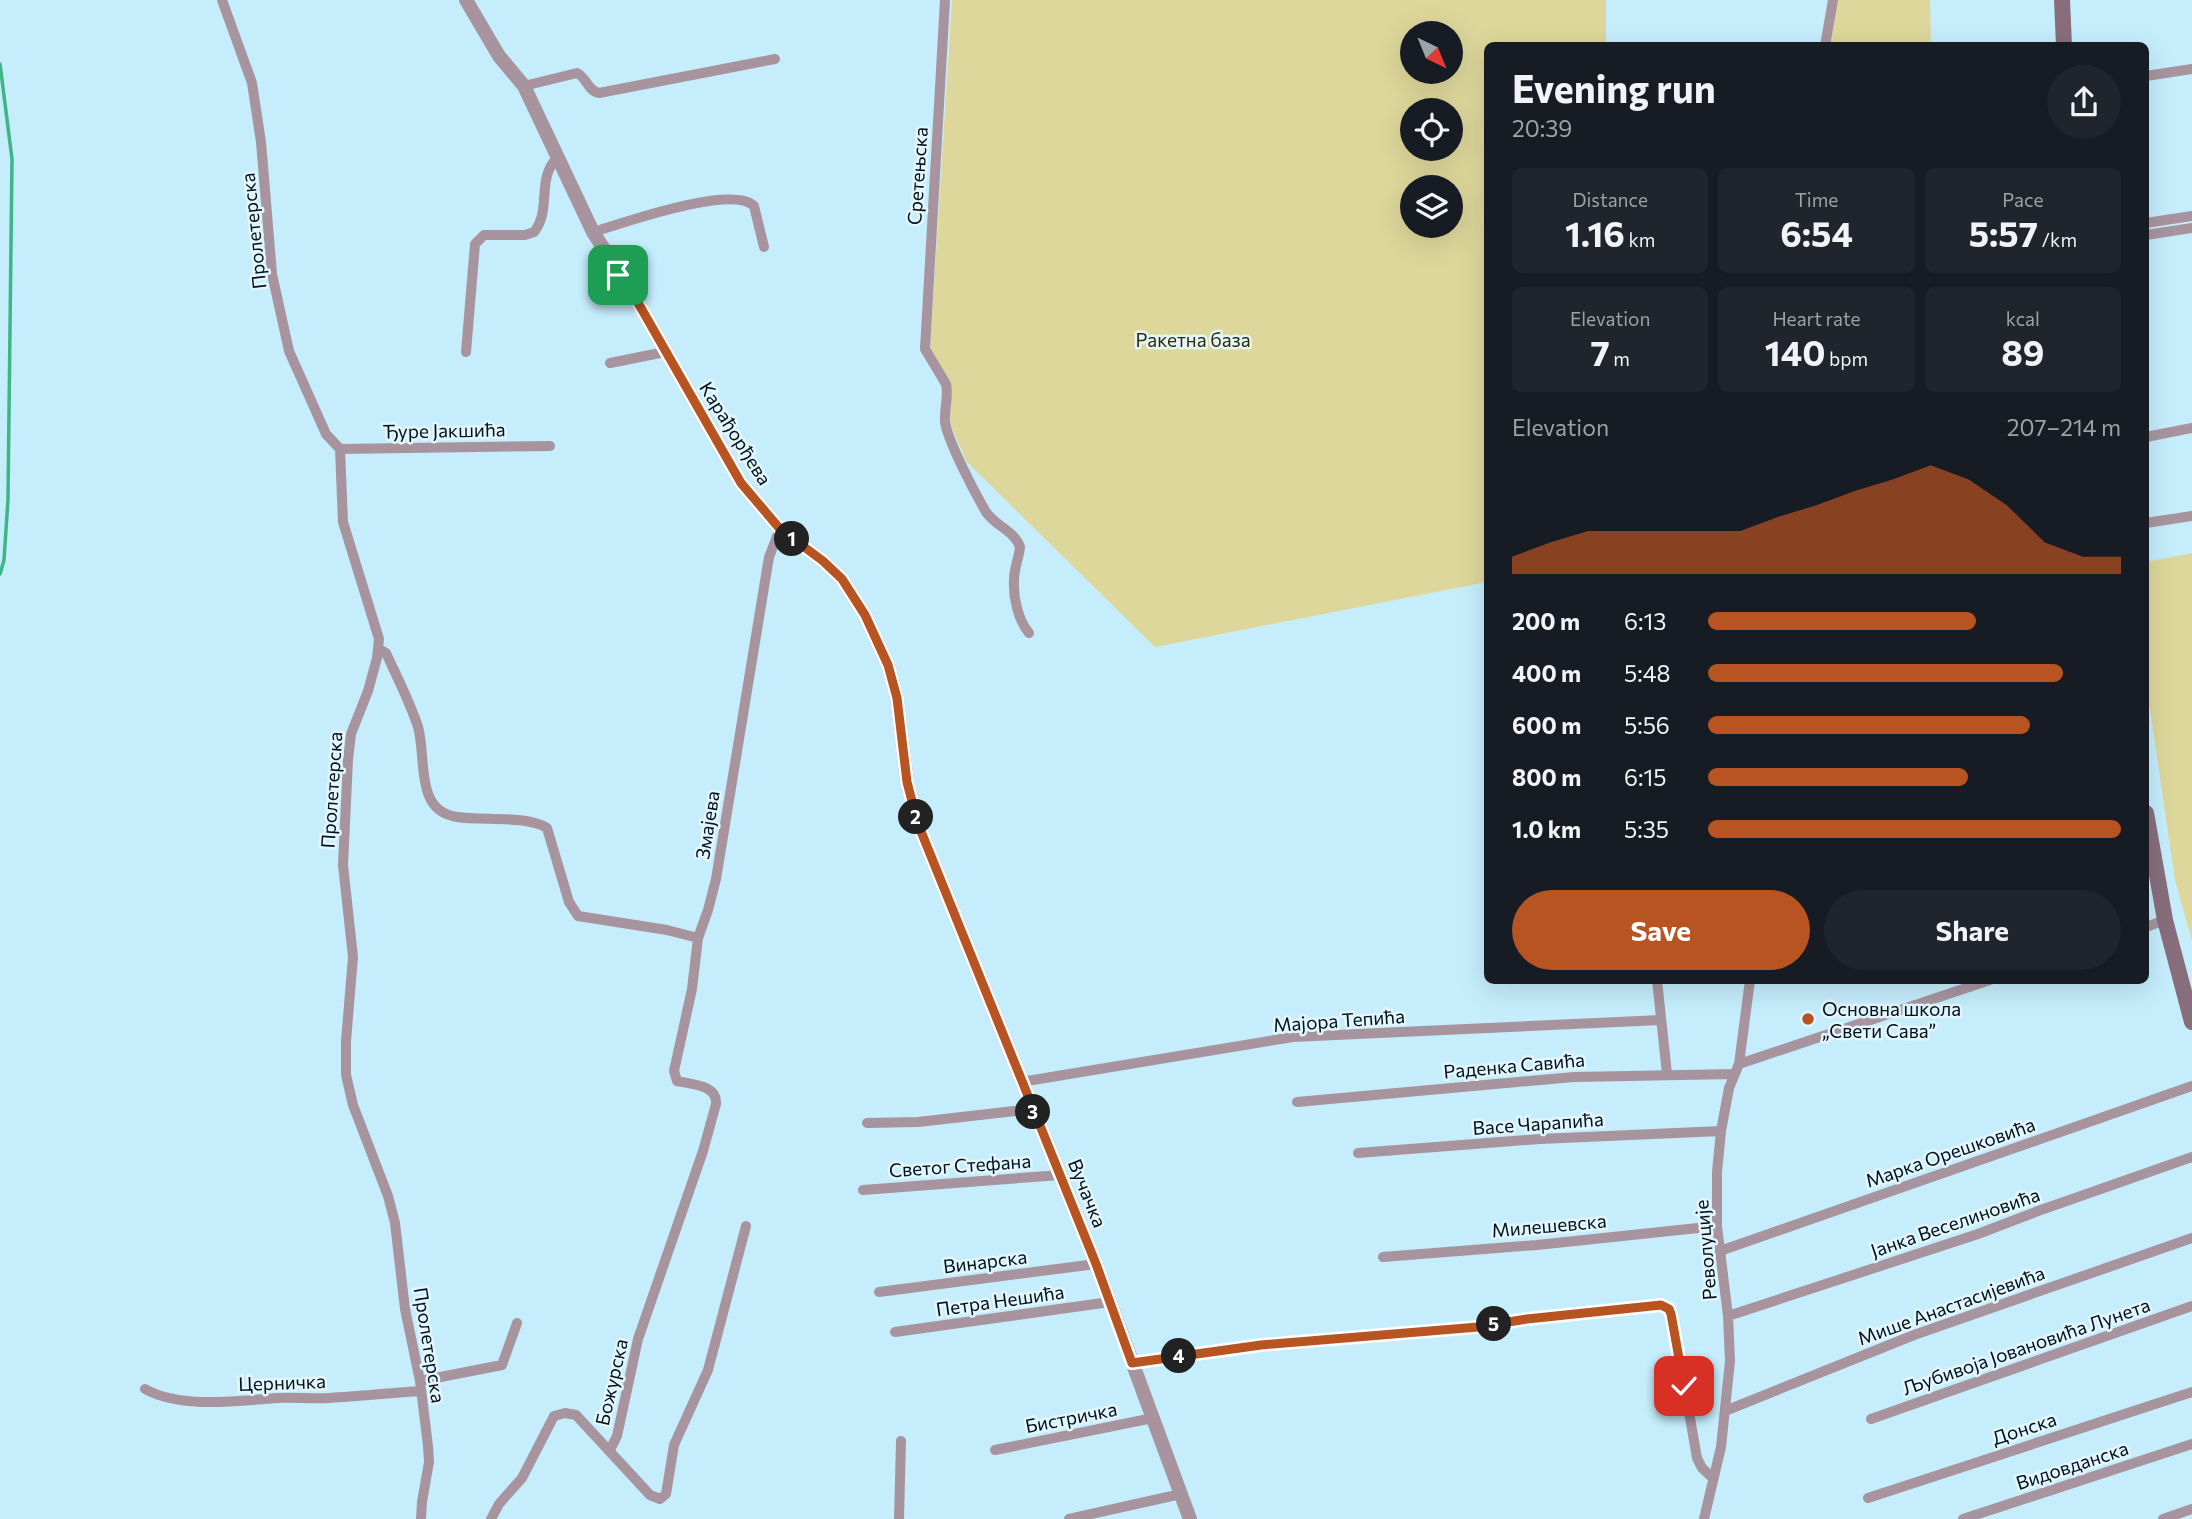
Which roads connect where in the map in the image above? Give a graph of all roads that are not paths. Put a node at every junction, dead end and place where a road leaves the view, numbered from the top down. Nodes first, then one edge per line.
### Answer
1 (222, 0) edge
2 (466, 0) edge
3 (945, 0) edge
4 (1833, 0) edge
5 (2062, 0) edge
6 (1826, 42) edge
7 (2064, 42) edge
8 (775, 59) dead end
9 (2192, 69) edge
10 (2149, 76) edge
11 (524, 86) junction
12 (557, 158) junction
13 (2192, 216) edge
14 (2149, 223) edge
15 (2192, 228) edge
16 (593, 232) junction
17 (2149, 235) edge
18 (764, 247) dead end
19 (466, 352) dead end
20 (665, 352) junction
21 (610, 363) dead end
22 (2192, 428) edge
23 (2149, 436) edge
24 (550, 446) dead end
25 (340, 449) junction
26 (2192, 516) edge
27 (2149, 523) edge
28 (780, 529) junction
29 (1029, 633) dead end
30 (379, 649) junction
31 (2149, 830) edge
32 (942, 885) joint
33 (2165, 920) junction
34 (2149, 926) edge
35 (698, 938) junction
36 (1657, 984) edge
37 (1749, 984) edge
38 (1979, 984) edge
39 (1661, 1020) junction
40 (2192, 1022) edge
41 (1737, 1069) junction
42 (1667, 1074) junction
43 (1021, 1082) junction
44 (2192, 1086) edge
45 (717, 1097) joint
46 (1297, 1102) dead end
47 (1032, 1109) junction
48 (867, 1123) dead end
49 (1721, 1131) junction
50 (1358, 1153) dead end
51 (2192, 1157) edge
52 (1060, 1175) junction
53 (863, 1190) dead end
54 (746, 1226) dead end
55 (1717, 1226) junction
56 (2192, 1238) edge
57 (1720, 1251) junction
58 (1383, 1256) dead end
59 (1096, 1264) junction
60 (878, 1292) dead end
61 (1110, 1302) junction
62 (2192, 1306) edge
63 (1728, 1316) junction
64 (517, 1323) dead end
65 (895, 1332) dead end
66 (1132, 1363) junction
67 (420, 1386) junction
68 (145, 1389) dead end
69 (2192, 1392) edge
70 (1725, 1411) junction
71 (1153, 1418) junction
72 (1871, 1419) dead end
73 (901, 1441) dead end
74 (2192, 1444) edge
75 (610, 1450) junction
76 (995, 1450) dead end
77 (1713, 1478) junction
78 (1181, 1494) junction
79 (1868, 1498) dead end
80 (2192, 1509) edge
81 (421, 1519) edge
82 (491, 1519) edge
83 (899, 1519) edge
84 (1069, 1519) edge
85 (1190, 1519) edge
86 (1704, 1519) edge
87 (1963, 1519) edge
88 (2163, 1519) edge

1 - 25 street, Пролетерска
2 - 11 street, Карађорђева
3 - 29 street, Сретењска
4 - 6 street
5 - 7 main road
8 - 11 street
9 - 10 street
11 - 12 street, Карађорђева
12 - 16 street, Карађорђева
12 - 19 street
13 - 14 street
15 - 17 street
16 - 18 street
16 - 20 street, Карађорђева
20 - 21 street
20 - 28 street, Карађорђева
22 - 23 street
24 - 25 street, Ђуре Јакшића
25 - 30 street, Пролетерска
26 - 27 street
28 - 32 street, Карађорђева
28 - 35 street, Змајева
30 - 35 street
30 - 67 street, Пролетерска
31 - 33 main road
32 - 43 street, Вучачка
33 - 34 street
33 - 40 main road
35 - 45 street, Змајева
36 - 39 street
37 - 41 street, Револуције
38 - 41 street, Раденка Савића
39 - 42 street
39 - 43 street, Мајора Тепића
41 - 42 street, Раденка Савића
41 - 49 street, Револуције
42 - 46 street, Раденка Савића
43 - 47 street, Вучачка
44 - 57 street, Марка Орешковића
45 - 75 street, Божурска
47 - 48 street
47 - 52 street, Вучачка
49 - 50 street, Васе Чарапића
49 - 55 street, Револуције
51 - 63 street, Јанка Веселиновића
52 - 53 street, Светог Стефана
52 - 59 street, Вучачка
54 - 75 street, Божурска
55 - 57 street, Револуције
55 - 58 street, Милешевска
56 - 70 street, Мише Анастасијевића
57 - 63 street, Револуције
59 - 60 street, Винарска
59 - 61 street, Вучачка
61 - 65 street, Петра Нешића
61 - 66 street, Вучачка
62 - 72 street, Љубивоја Јовановића Лунета
63 - 70 street, Револуције
64 - 67 street, Церничка
66 - 71 street, Вучачка
66 - 77 street
67 - 68 street, Церничка
67 - 81 street, Пролетерска
69 - 79 street, Донска
70 - 77 street, Револуције
71 - 76 street, Бистричка
71 - 78 street, Вучачка
73 - 83 street
74 - 87 street, Видовданска
75 - 82 street
77 - 86 street, Револуције
78 - 84 street
78 - 85 street, Вучачка
80 - 88 street

